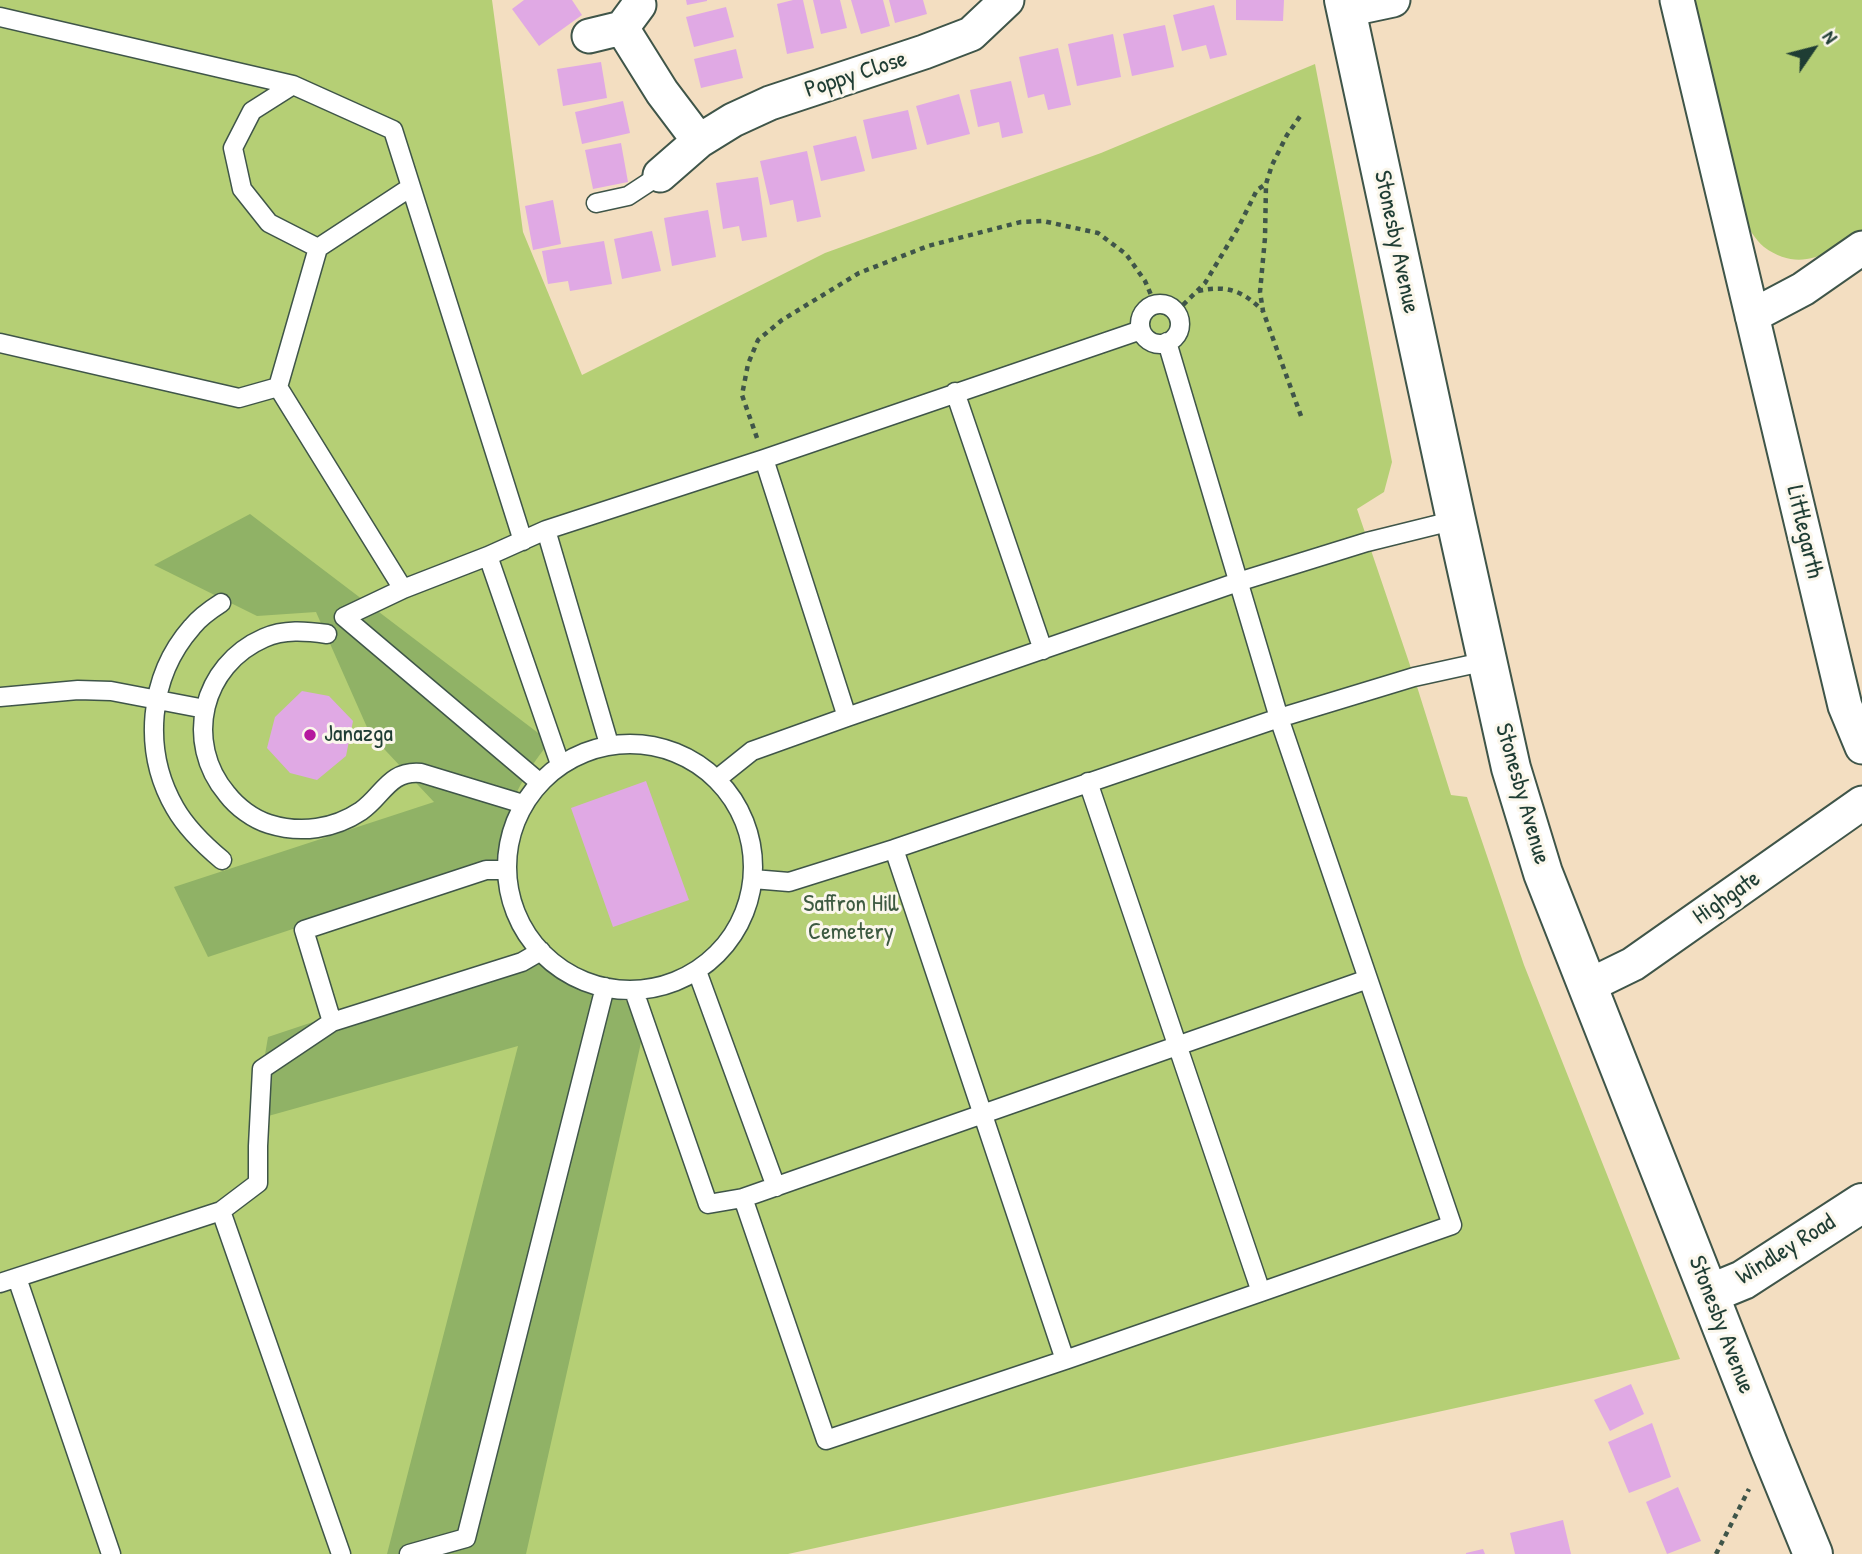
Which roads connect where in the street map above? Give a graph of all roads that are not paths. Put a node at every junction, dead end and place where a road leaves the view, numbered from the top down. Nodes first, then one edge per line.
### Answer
1 (1007, 0) edge
2 (1393, 0) edge
3 (1677, 0) edge
4 (1345, 5) edge
5 (0, 17) edge
6 (589, 36) dead end
7 (293, 85) junction
8 (699, 141) junction
9 (660, 175) joint
10 (411, 187) junction
11 (596, 203) dead end
12 (318, 248) junction
13 (1862, 248) edge
14 (1752, 316) junction
15 (1141, 330) junction
16 (0, 342) edge
17 (1167, 342) junction
18 (278, 387) junction
19 (956, 392) junction
20 (764, 459) junction
21 (1456, 520) junction
22 (546, 530) junction
23 (523, 541) junction
24 (488, 556) junction
25 (1238, 582) junction
26 (403, 589) junction
27 (221, 603) dead end
28 (327, 634) dead end
29 (1042, 650) junction
30 (1487, 661) junction
31 (0, 697) edge
32 (156, 699) junction
33 (205, 709) junction
34 (847, 717) junction
35 (1279, 718) junction
36 (609, 744) junction
37 (1862, 747) edge
38 (560, 764) junction
39 (717, 779) junction
40 (539, 782) junction
41 (1088, 782) junction
42 (1862, 803) edge
43 (523, 804) junction
44 (894, 849) junction
45 (222, 860) dead end
46 (506, 870) junction
47 (753, 879) junction
48 (541, 951) junction
49 (697, 971) junction
50 (1368, 979) junction
51 (1588, 986) junction
52 (605, 987) junction
53 (634, 991) junction
54 (332, 1023) junction
55 (1177, 1046) junction
56 (983, 1112) junction
57 (776, 1187) junction
58 (743, 1198) junction
59 (1862, 1203) edge
60 (221, 1211) junction
61 (8, 1281) edge
62 (1261, 1293) junction
63 (1709, 1294) junction
64 (1065, 1360) junction
65 (111, 1554) edge
66 (341, 1554) edge
67 (409, 1554) edge
68 (1813, 1554) edge

1 - 8 street, Poppy Close
2 - 4 street
3 - 14 street, Littlegarth
4 - 21 main road, Stonesby Avenue
5 - 7 lane
6 - 8 street
7 - 10 lane
7 - 12 lane
8 - 9 street, Poppy Close
9 - 11 lane, Poppy Close
10 - 12 lane
10 - 23 lane
12 - 18 lane
13 - 14 street
14 - 37 street, Littlegarth
15 - 17 lane
15 - 17 lane
15 - 19 lane
16 - 18 lane
17 - 25 lane
18 - 26 lane
19 - 20 lane
19 - 29 lane
20 - 22 lane
20 - 34 lane
21 - 25 lane
21 - 30 main road, Stonesby Avenue
22 - 23 lane
22 - 36 lane
23 - 24 lane
24 - 26 lane
24 - 38 lane
25 - 29 lane
25 - 35 lane
26 - 40 lane
27 - 32 lane
28 - 33 lane
29 - 34 lane
30 - 35 lane
30 - 51 main road, Stonesby Avenue
31 - 32 lane
32 - 33 lane
32 - 45 lane
33 - 43 lane
34 - 39 lane
35 - 41 lane
35 - 50 lane
36 - 38 lane
36 - 39 lane
38 - 40 lane
39 - 47 lane
40 - 43 lane
41 - 44 lane
41 - 55 lane
42 - 51 street, Highgate
43 - 46 lane
44 - 47 lane
44 - 56 lane
46 - 48 lane
46 - 54 lane
47 - 49 lane
48 - 52 lane
48 - 54 lane
49 - 53 lane
49 - 57 lane
50 - 55 lane
50 - 62 lane
51 - 63 main road, Stonesby Avenue
52 - 53 lane
52 - 67 lane
53 - 58 lane
54 - 60 lane
55 - 56 lane
55 - 62 lane
56 - 57 lane
56 - 64 lane
57 - 58 lane
58 - 64 lane
59 - 63 main road, Windley Road
60 - 61 lane
60 - 66 lane
61 - 65 lane
62 - 64 lane
63 - 68 main road, Stonesby Avenue

